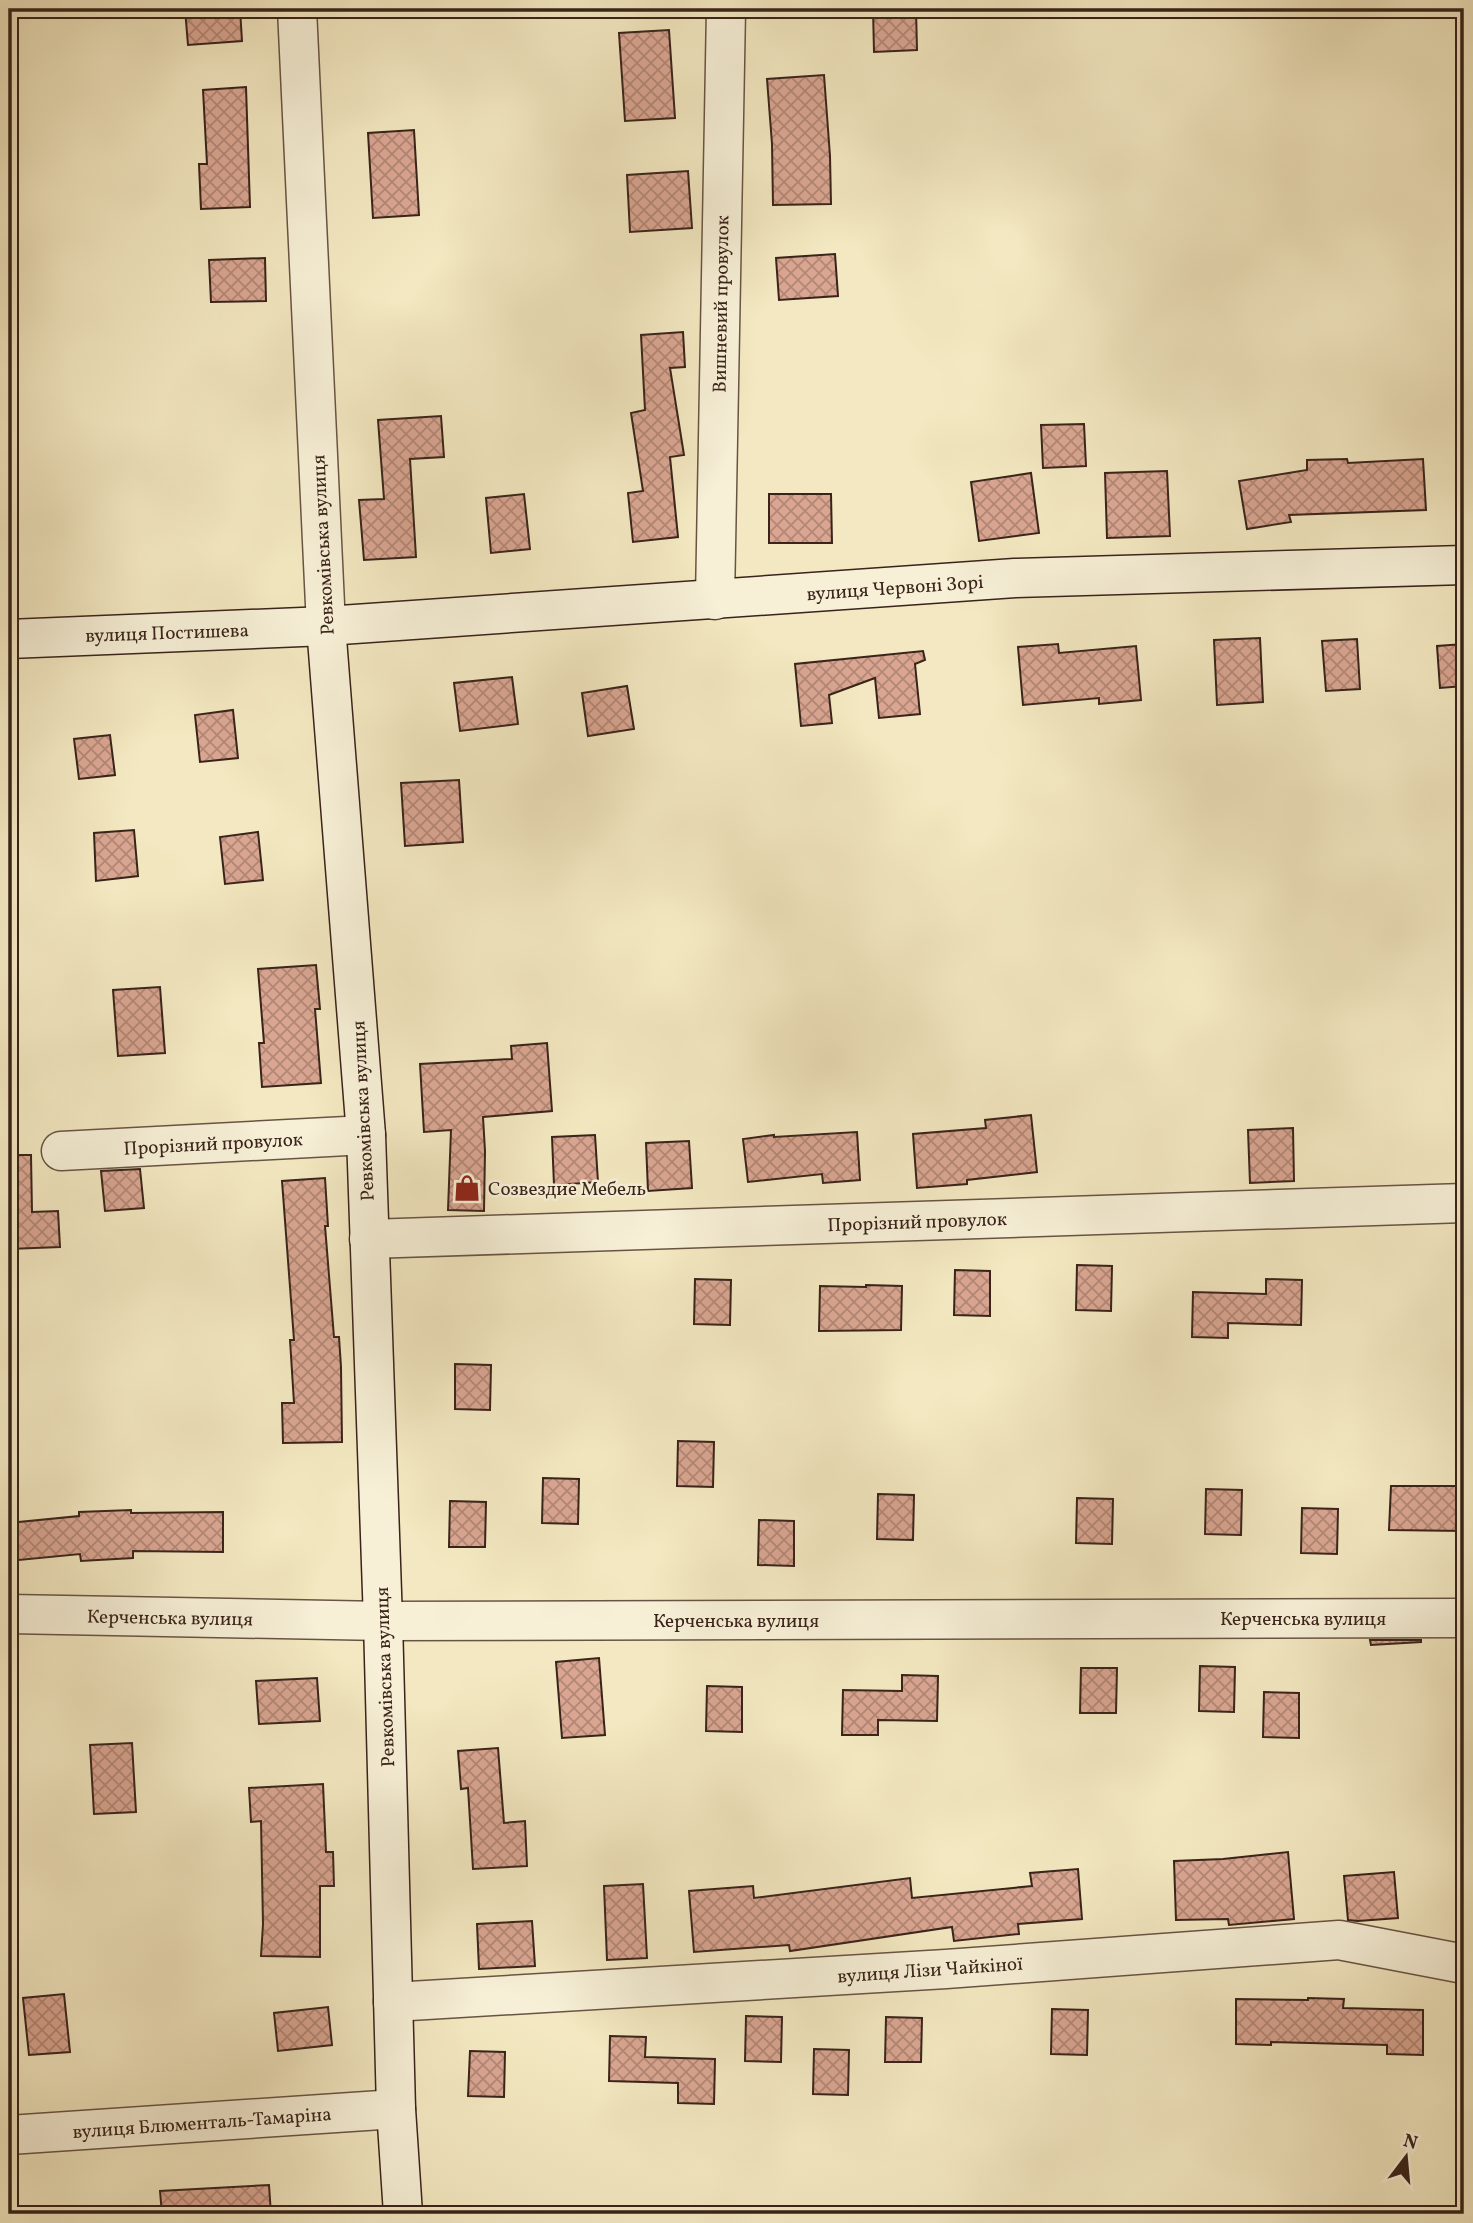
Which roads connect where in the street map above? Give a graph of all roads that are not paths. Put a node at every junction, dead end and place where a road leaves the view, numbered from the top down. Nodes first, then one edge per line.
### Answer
1 (297, 9) edge
2 (726, 9) edge
3 (1464, 565) edge
4 (715, 600) junction
5 (326, 626) junction
6 (9, 639) edge
7 (366, 1135) junction
8 (61, 1151) dead end
9 (1464, 1203) edge
10 (369, 1239) junction
11 (9, 1614) edge
12 (1464, 1618) edge
13 (383, 1621) junction
14 (1464, 1964) edge
15 (393, 2002) junction
16 (396, 2109) junction
17 (9, 2135) edge
18 (403, 2214) edge

1 - 5 street, Ревкомівська вулиця
2 - 4 street, Вишневий провулок
3 - 4 street, вулиця Червоні Зорі
4 - 5 street, вулиця Червоні Зорі
5 - 6 street, вулиця Постишева
5 - 7 street, Ревкомівська вулиця
7 - 8 street, Прорізний провулок
7 - 10 street, Ревкомівська вулиця
9 - 10 street, Прорізний провулок
10 - 13 street, Ревкомівська вулиця
11 - 13 street, Керченська вулиця
12 - 13 street, Керченська вулиця
13 - 15 street, Ревкомівська вулиця
14 - 15 street, вулиця Лізи Чайкіної
15 - 16 street, Ревкомівська вулиця
16 - 17 street, вулиця Блюменталь-Тамаріна
16 - 18 street, Ревкомівська вулиця

